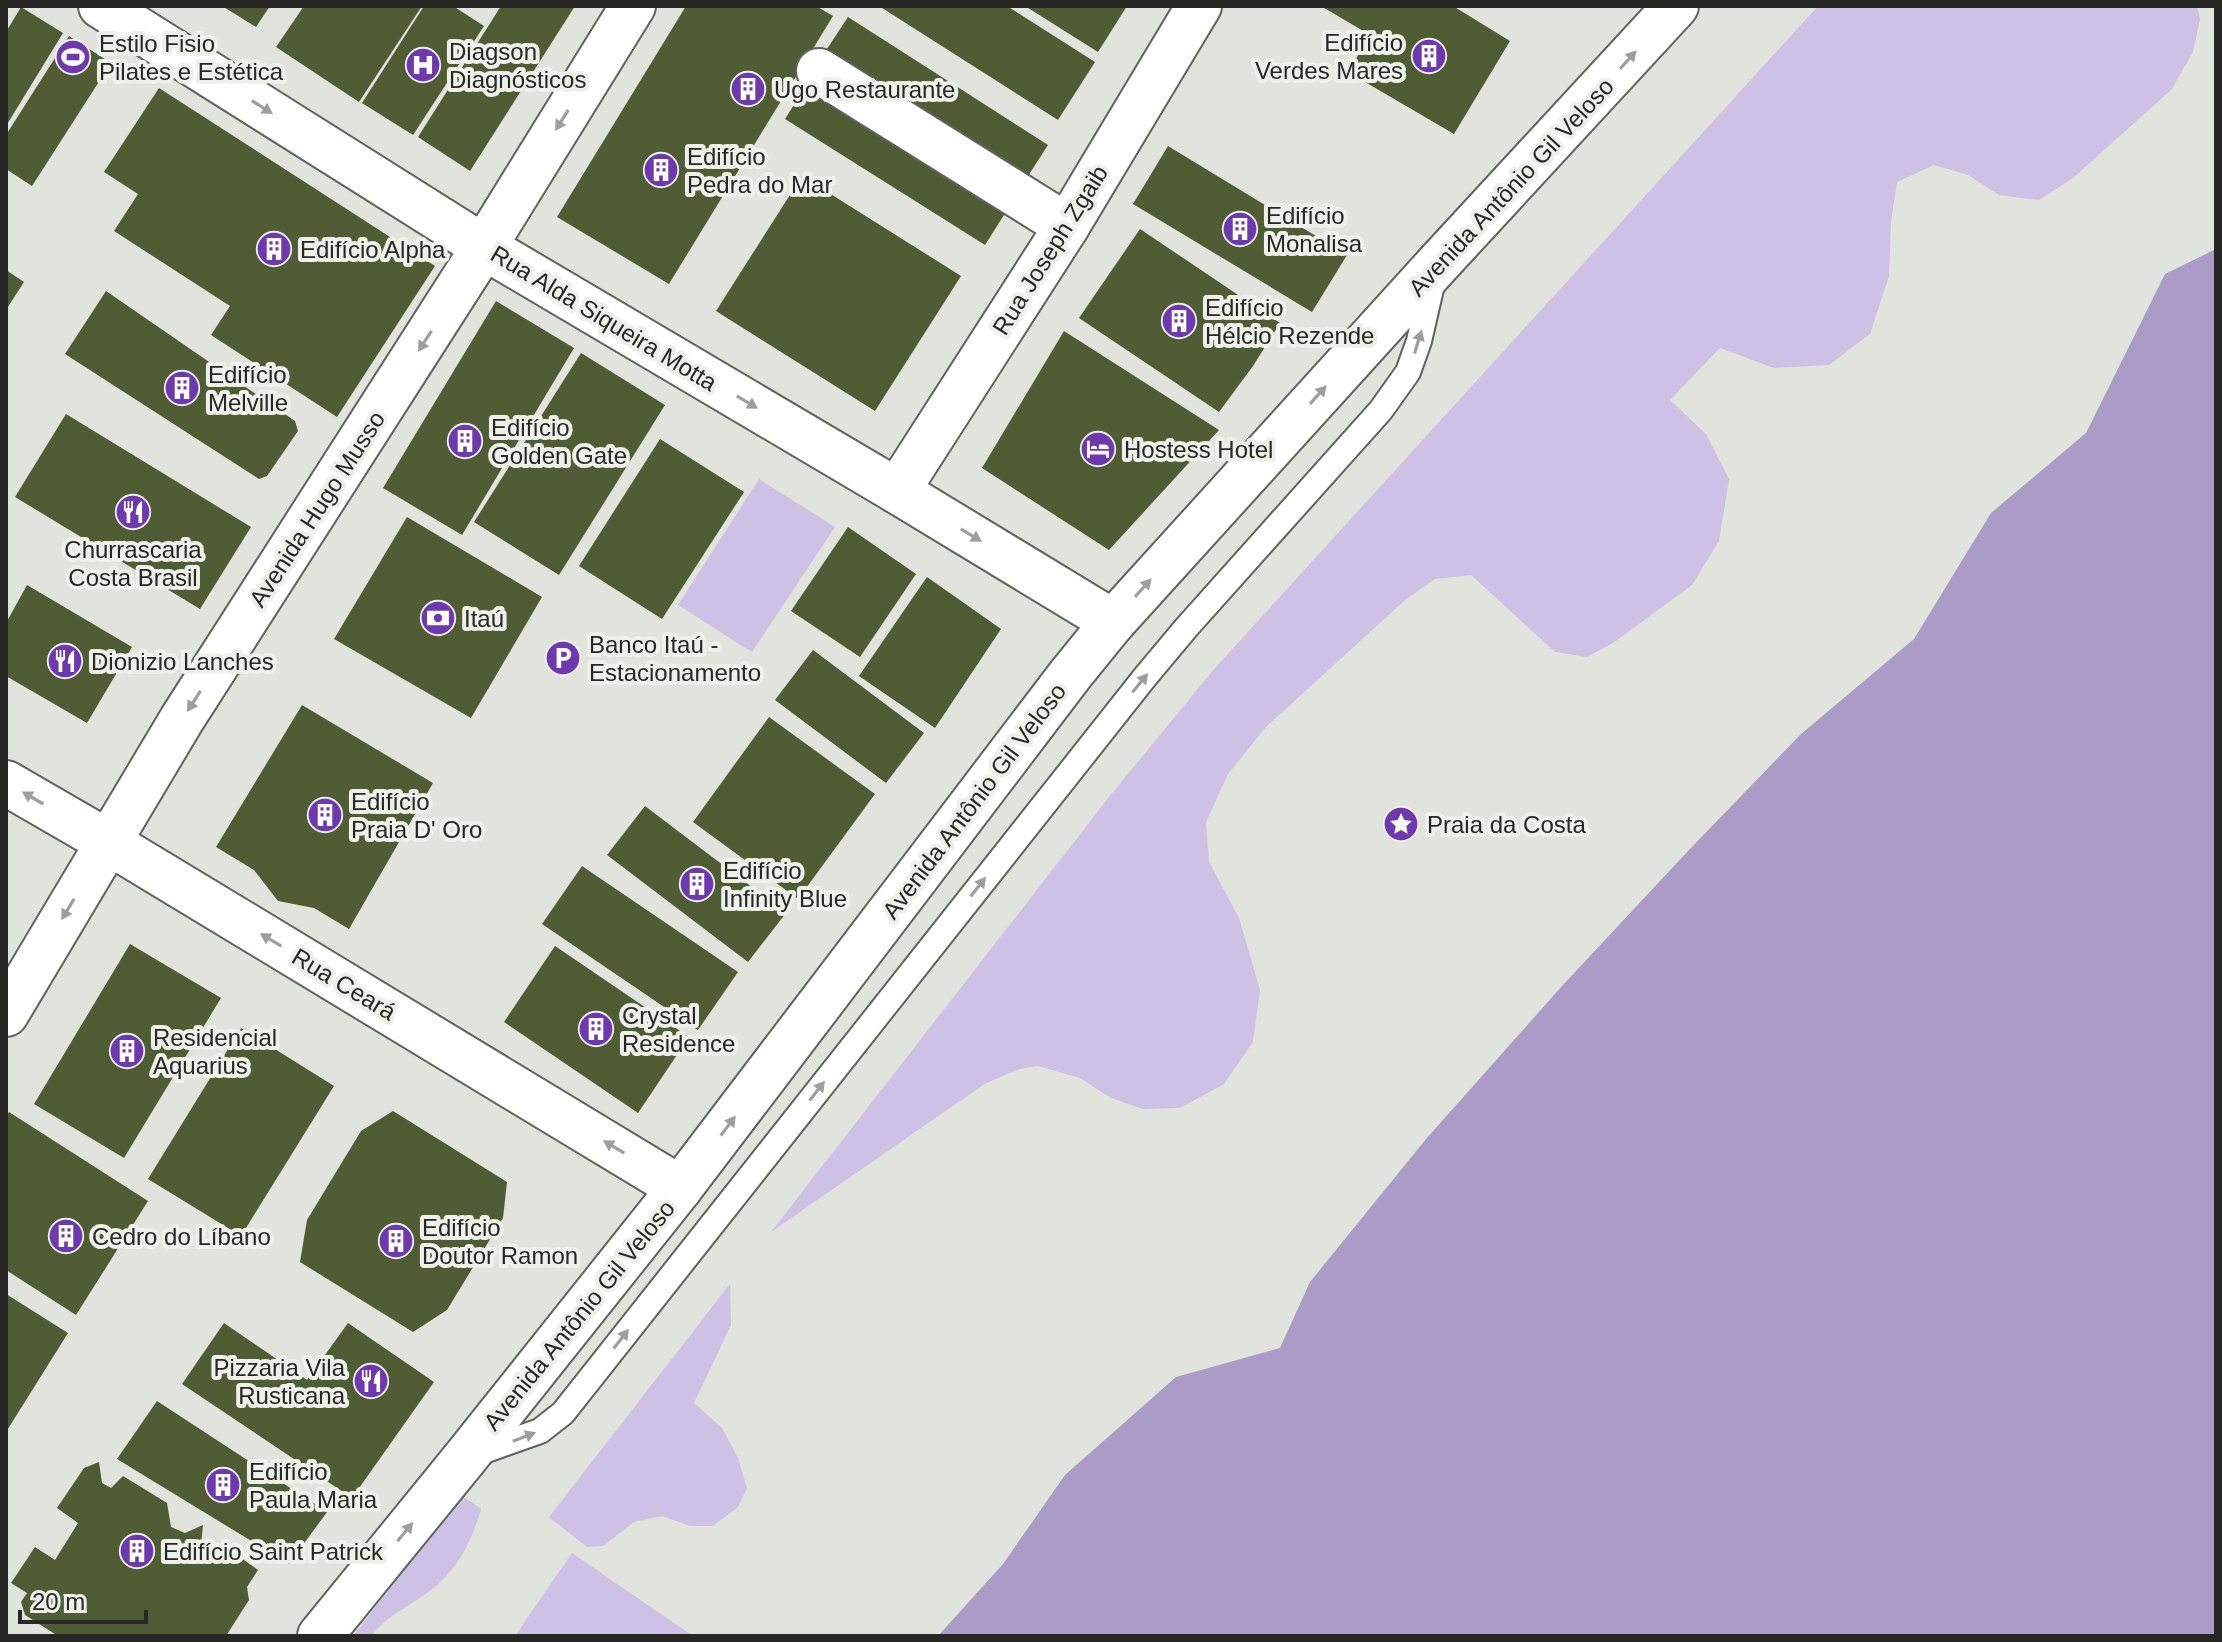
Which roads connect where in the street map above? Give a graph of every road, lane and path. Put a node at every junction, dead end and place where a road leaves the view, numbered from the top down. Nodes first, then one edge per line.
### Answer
1 (101, 6) edge
2 (633, 6) edge
3 (1199, 6) edge
4 (1670, 8) edge
5 (819, 71) dead end
6 (1067, 226) junction
7 (484, 247) junction
8 (1436, 266) junction
9 (897, 491) junction
10 (1113, 622) junction
11 (6, 783) edge
12 (105, 825) junction
13 (6, 1014) edge
14 (680, 1188) junction
15 (465, 1458) junction
16 (320, 1636) edge

1 -> 7 main road, Rua Alda Siqueira Motta
2 -> 7 main road, Avenida Hugo Musso
3 - 6 main road, Rua Joseph Zgaib
8 -> 4 main road, Avenida Antônio Gil Veloso
5 - 6 main road
6 - 9 main road, Rua Joseph Zgaib
7 -> 9 main road, Rua Alda Siqueira Motta
7 -> 12 main road, Avenida Hugo Musso
10 -> 8 main road, Avenida Antônio Gil Veloso
15 -> 8 lane
9 -> 10 main road, Rua Alda Siqueira Motta
14 -> 10 main road, Avenida Antônio Gil Veloso
12 -> 11 main road, Rua Ceará
12 -> 13 main road, Avenida Hugo Musso
14 -> 12 main road, Rua Ceará
14 - 15 main road, Avenida Antônio Gil Veloso
16 -> 15 main road, Avenida Antônio Gil Veloso

